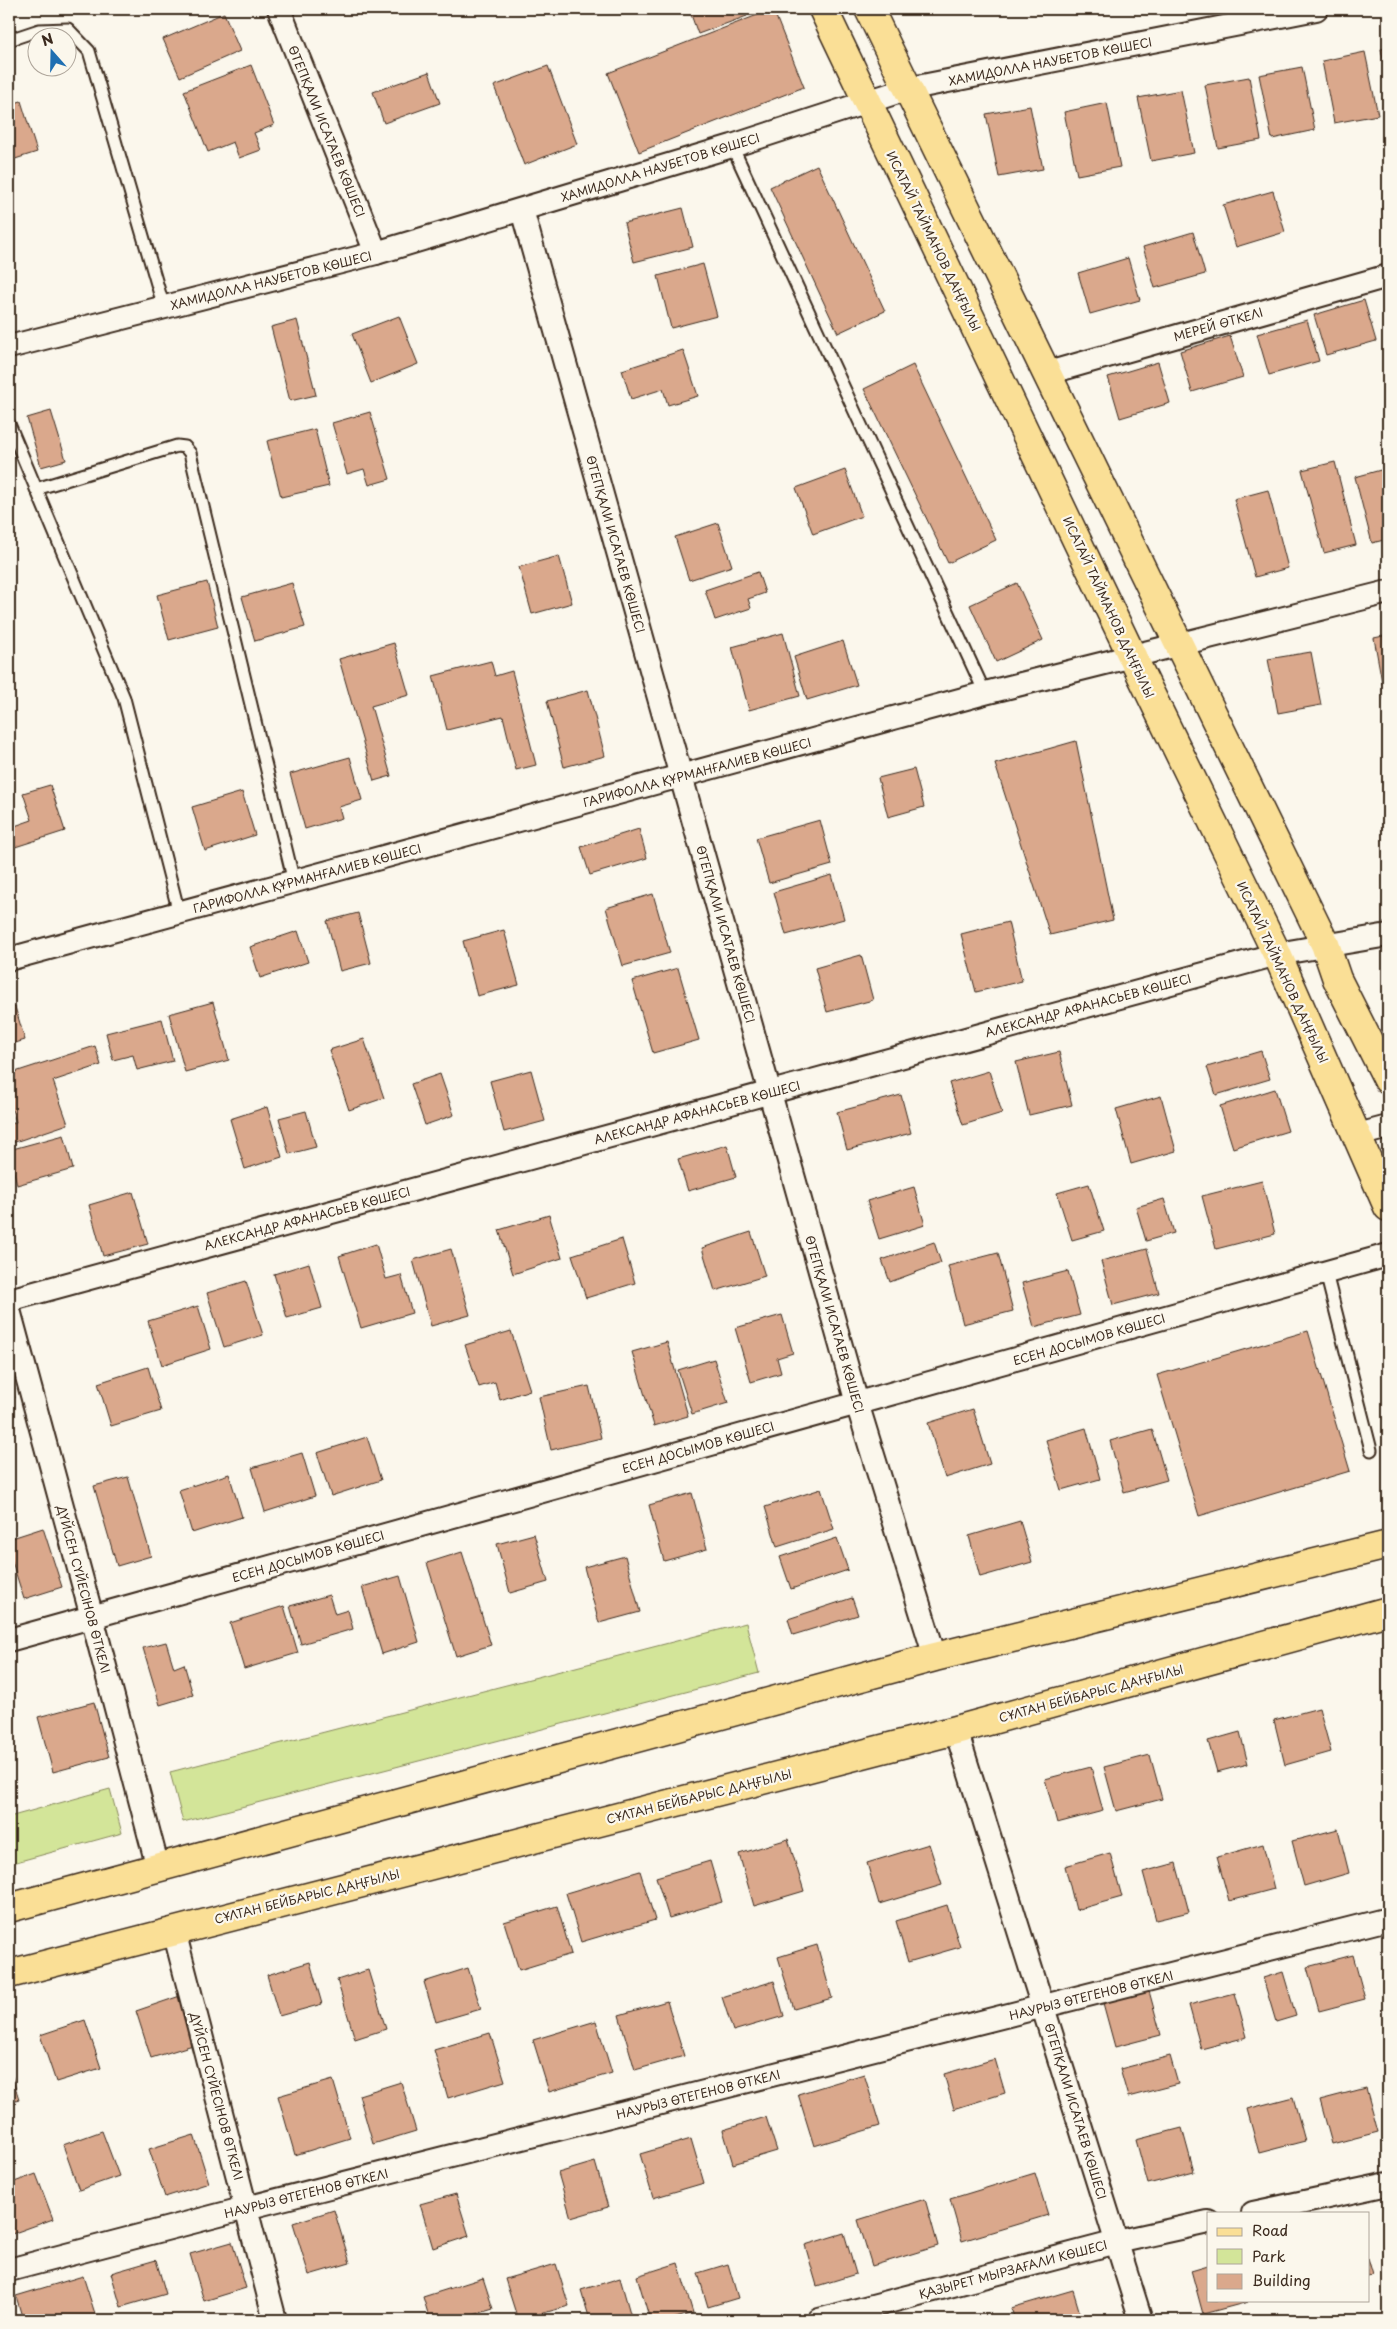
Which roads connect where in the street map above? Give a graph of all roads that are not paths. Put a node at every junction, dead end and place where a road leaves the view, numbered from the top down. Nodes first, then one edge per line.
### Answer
1 (279, 9) edge
2 (823, 9) edge
3 (869, 9) edge
4 (1316, 9) edge
5 (9, 40) edge
6 (907, 89) junction
7 (867, 101) junction
8 (732, 146) junction
9 (522, 210) junction
10 (376, 253) junction
11 (1388, 276) edge
12 (164, 308) junction
13 (9, 347) edge
14 (1048, 373) junction
15 (9, 424) edge
16 (36, 489) junction
17 (1388, 592) edge
18 (1179, 645) junction
19 (1132, 656) junction
20 (985, 693) junction
21 (682, 776) junction
22 (294, 882) junction
23 (179, 913) junction
24 (1388, 935) edge
25 (1325, 944) junction
26 (1277, 954) junction
27 (9, 959) edge
28 (1388, 1080) edge
29 (770, 1092) junction
30 (1388, 1126) edge
31 (1358, 1135) junction
32 (1388, 1207) edge
33 (1388, 1255) edge
34 (1326, 1273) junction
35 (9, 1300) edge
36 (9, 1310) edge
37 (857, 1403) junction
38 (1371, 1450) dead end
39 (1388, 1545) edge
40 (1388, 1611) edge
41 (92, 1617) junction
42 (9, 1640) edge
43 (935, 1657) junction
44 (956, 1730) junction
45 (158, 1868) junction
46 (9, 1908) edge
47 (1388, 1919) edge
48 (174, 1931) junction
49 (9, 1974) edge
50 (1044, 2007) junction
51 (1388, 2184) edge
52 (246, 2208) junction
53 (1258, 2212) edge
54 (1207, 2222) edge
55 (1117, 2242) junction
56 (9, 2270) edge
57 (275, 2320) edge
58 (819, 2320) edge
59 (1141, 2320) edge

1 - 10 street, ӨТЕПҚАЛИ ИСАТАЕВ КӨШЕСІ
2 - 7 main road, ИСАТАЙ ТАЙМАНОВ ДАҢҒЫЛЫ
3 - 6 main road
4 - 6 street, ХАМИДОЛЛА НАУБЕТОВ КӨШЕСІ
5 - 12 lane
6 - 7 street, ХАМИДОЛЛА НАУБЕТОВ КӨШЕСІ
6 - 14 main road
7 - 8 street, ХАМИДОЛЛА НАУБЕТОВ КӨШЕСІ
7 - 19 main road, ИСАТАЙ ТАЙМАНОВ ДАҢҒЫЛЫ
8 - 9 street, ХАМИДОЛЛА НАУБЕТОВ КӨШЕСІ
8 - 20 lane
9 - 10 street, ХАМИДОЛЛА НАУБЕТОВ КӨШЕСІ
9 - 21 street, ӨТЕПҚАЛИ ИСАТАЕВ КӨШЕСІ
10 - 12 street, ХАМИДОЛЛА НАУБЕТОВ КӨШЕСІ
11 - 14 street, МЕРЕЙ ӨТКЕЛІ
12 - 13 street, ХАМИДОЛЛА НАУБЕТОВ КӨШЕСІ
14 - 18 main road
15 - 16 lane
16 - 22 lane
16 - 23 lane
17 - 18 street, ГАРИФОЛЛА ҚҰРМАНҒАЛИЕВ КӨШЕСІ
18 - 19 street, ГАРИФОЛЛА ҚҰРМАНҒАЛИЕВ КӨШЕСІ
18 - 25 main road
19 - 20 street, ГАРИФОЛЛА ҚҰРМАНҒАЛИЕВ КӨШЕСІ
19 - 26 main road, ИСАТАЙ ТАЙМАНОВ ДАҢҒЫЛЫ
20 - 21 street, ГАРИФОЛЛА ҚҰРМАНҒАЛИЕВ КӨШЕСІ
21 - 22 street, ГАРИФОЛЛА ҚҰРМАНҒАЛИЕВ КӨШЕСІ
21 - 29 street, ӨТЕПҚАЛИ ИСАТАЕВ КӨШЕСІ
22 - 23 street, ГАРИФОЛЛА ҚҰРМАНҒАЛИЕВ КӨШЕСІ
23 - 27 street, ГАРИФОЛЛА ҚҰРМАНҒАЛИЕВ КӨШЕСІ
24 - 25 street, АЛЕКСАНДР АФАНАСЬЕВ КӨШЕСІ
25 - 26 street, АЛЕКСАНДР АФАНАСЬЕВ КӨШЕСІ
25 - 28 main road
26 - 29 street, АЛЕКСАНДР АФАНАСЬЕВ КӨШЕСІ
26 - 31 main road, ИСАТАЙ ТАЙМАНОВ ДАҢҒЫЛЫ
29 - 35 street, АЛЕКСАНДР АФАНАСЬЕВ КӨШЕСІ
29 - 37 street, ӨТЕПҚАЛИ ИСАТАЕВ КӨШЕСІ
30 - 31 street
31 - 32 main road, ИСАТАЙ ТАЙМАНОВ ДАҢҒЫЛЫ
33 - 34 street, ЕСЕН ДОСЫМОВ КӨШЕСІ
34 - 37 street, ЕСЕН ДОСЫМОВ КӨШЕСІ
34 - 38 lane
36 - 41 street, ДҮЙСЕН СҮЙЕСІНОВ ӨТКЕЛІ
37 - 41 street, ЕСЕН ДОСЫМОВ КӨШЕСІ
37 - 43 street, ӨТЕПҚАЛИ ИСАТАЕВ КӨШЕСІ
39 - 43 main road
40 - 44 main road, СҰЛТАН БЕЙБАРЫС ДАҢҒЫЛЫ
41 - 42 street, ЕСЕН ДОСЫМОВ КӨШЕСІ
41 - 45 street, ДҮЙСЕН СҮЙЕСІНОВ ӨТКЕЛІ
43 - 45 main road
44 - 48 main road, СҰЛТАН БЕЙБАРЫС ДАҢҒЫЛЫ
44 - 50 street, ӨТЕПҚАЛИ ИСАТАЕВ КӨШЕСІ
45 - 46 main road
47 - 50 street, НАУРЫЗ ӨТЕГЕНОВ ӨТКЕЛІ
48 - 49 main road, СҰЛТАН БЕЙБАРЫС ДАҢҒЫЛЫ
48 - 52 street, ДҮЙСЕН СҮЙЕСІНОВ ӨТКЕЛІ
50 - 52 street, НАУРЫЗ ӨТЕГЕНОВ ӨТКЕЛІ
50 - 55 street, ӨТЕПҚАЛИ ИСАТАЕВ КӨШЕСІ
51 - 53 street
52 - 56 street, НАУРЫЗ ӨТЕГЕНОВ ӨТКЕЛІ
52 - 57 street, ДҮЙСЕН СҮЙЕСІНОВ ӨТКЕЛІ
54 - 55 street, ҚАЗЫРЕТ МЫРЗАҒАЛИ КӨШЕСІ
55 - 58 street, ҚАЗЫРЕТ МЫРЗАҒАЛИ КӨШЕСІ
55 - 59 street, ӨТЕПҚАЛИ ИСАТАЕВ КӨШЕСІ

